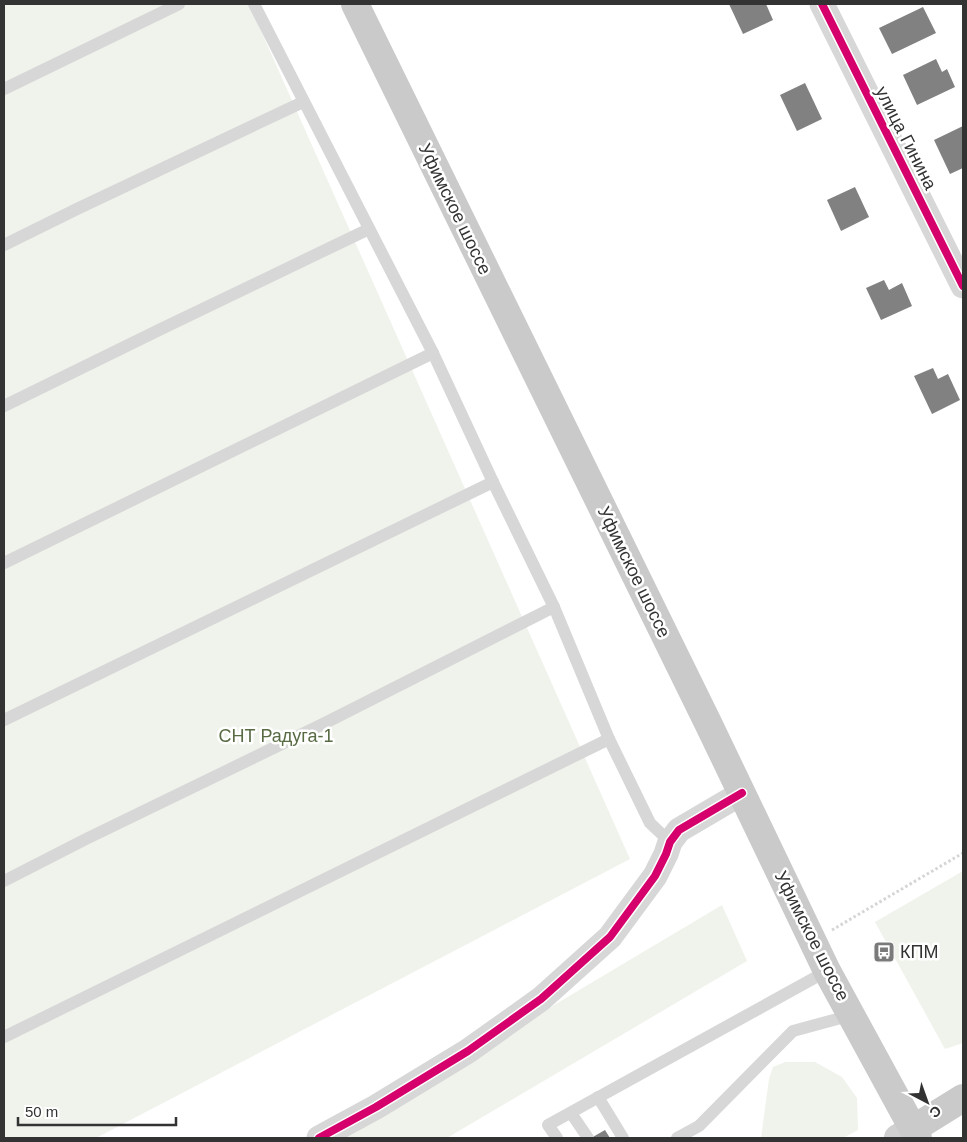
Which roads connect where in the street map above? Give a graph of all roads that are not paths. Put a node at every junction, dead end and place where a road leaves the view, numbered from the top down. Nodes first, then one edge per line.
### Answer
1 (179, 4) edge
2 (254, 4) edge
3 (355, 4) edge
4 (822, 4) edge
5 (4, 89) edge
6 (303, 102) junction
7 (369, 229) junction
8 (4, 245) edge
9 (963, 286) edge
10 (433, 353) junction
11 (4, 406) edge
12 (492, 482) junction
13 (4, 563) edge
14 (554, 607) junction
15 (4, 720) edge
16 (609, 739) junction
17 (742, 793) junction
18 (670, 842) junction
19 (4, 881) edge
20 (827, 971) junction
21 (852, 1015) junction
22 (4, 1037) edge
23 (598, 1097) junction
24 (963, 1098) edge
25 (571, 1112) junction
26 (910, 1135) edge
27 (319, 1138) edge
28 (557, 1138) edge
29 (588, 1138) edge
30 (623, 1138) edge
31 (677, 1138) edge

1 - 5 lane
2 - 6 lane
3 - 17 main road, Уфимское шоссе
4 - 9 street, улица Гинина
6 - 7 lane
6 - 8 lane
7 - 10 lane
7 - 11 lane
10 - 12 lane
10 - 13 lane
12 - 14 lane
12 - 15 lane
14 - 16 lane
14 - 19 lane
16 - 18 lane
16 - 22 lane
17 - 18 street
17 - 20 main road, Уфимское шоссе
18 - 27 street
20 - 21 main road, Уфимское шоссе
20 - 23 lane
21 - 26 main road, Уфимское шоссе
21 - 31 lane
23 - 25 lane
23 - 30 lane
24 - 26 main road
25 - 28 lane
25 - 29 lane

